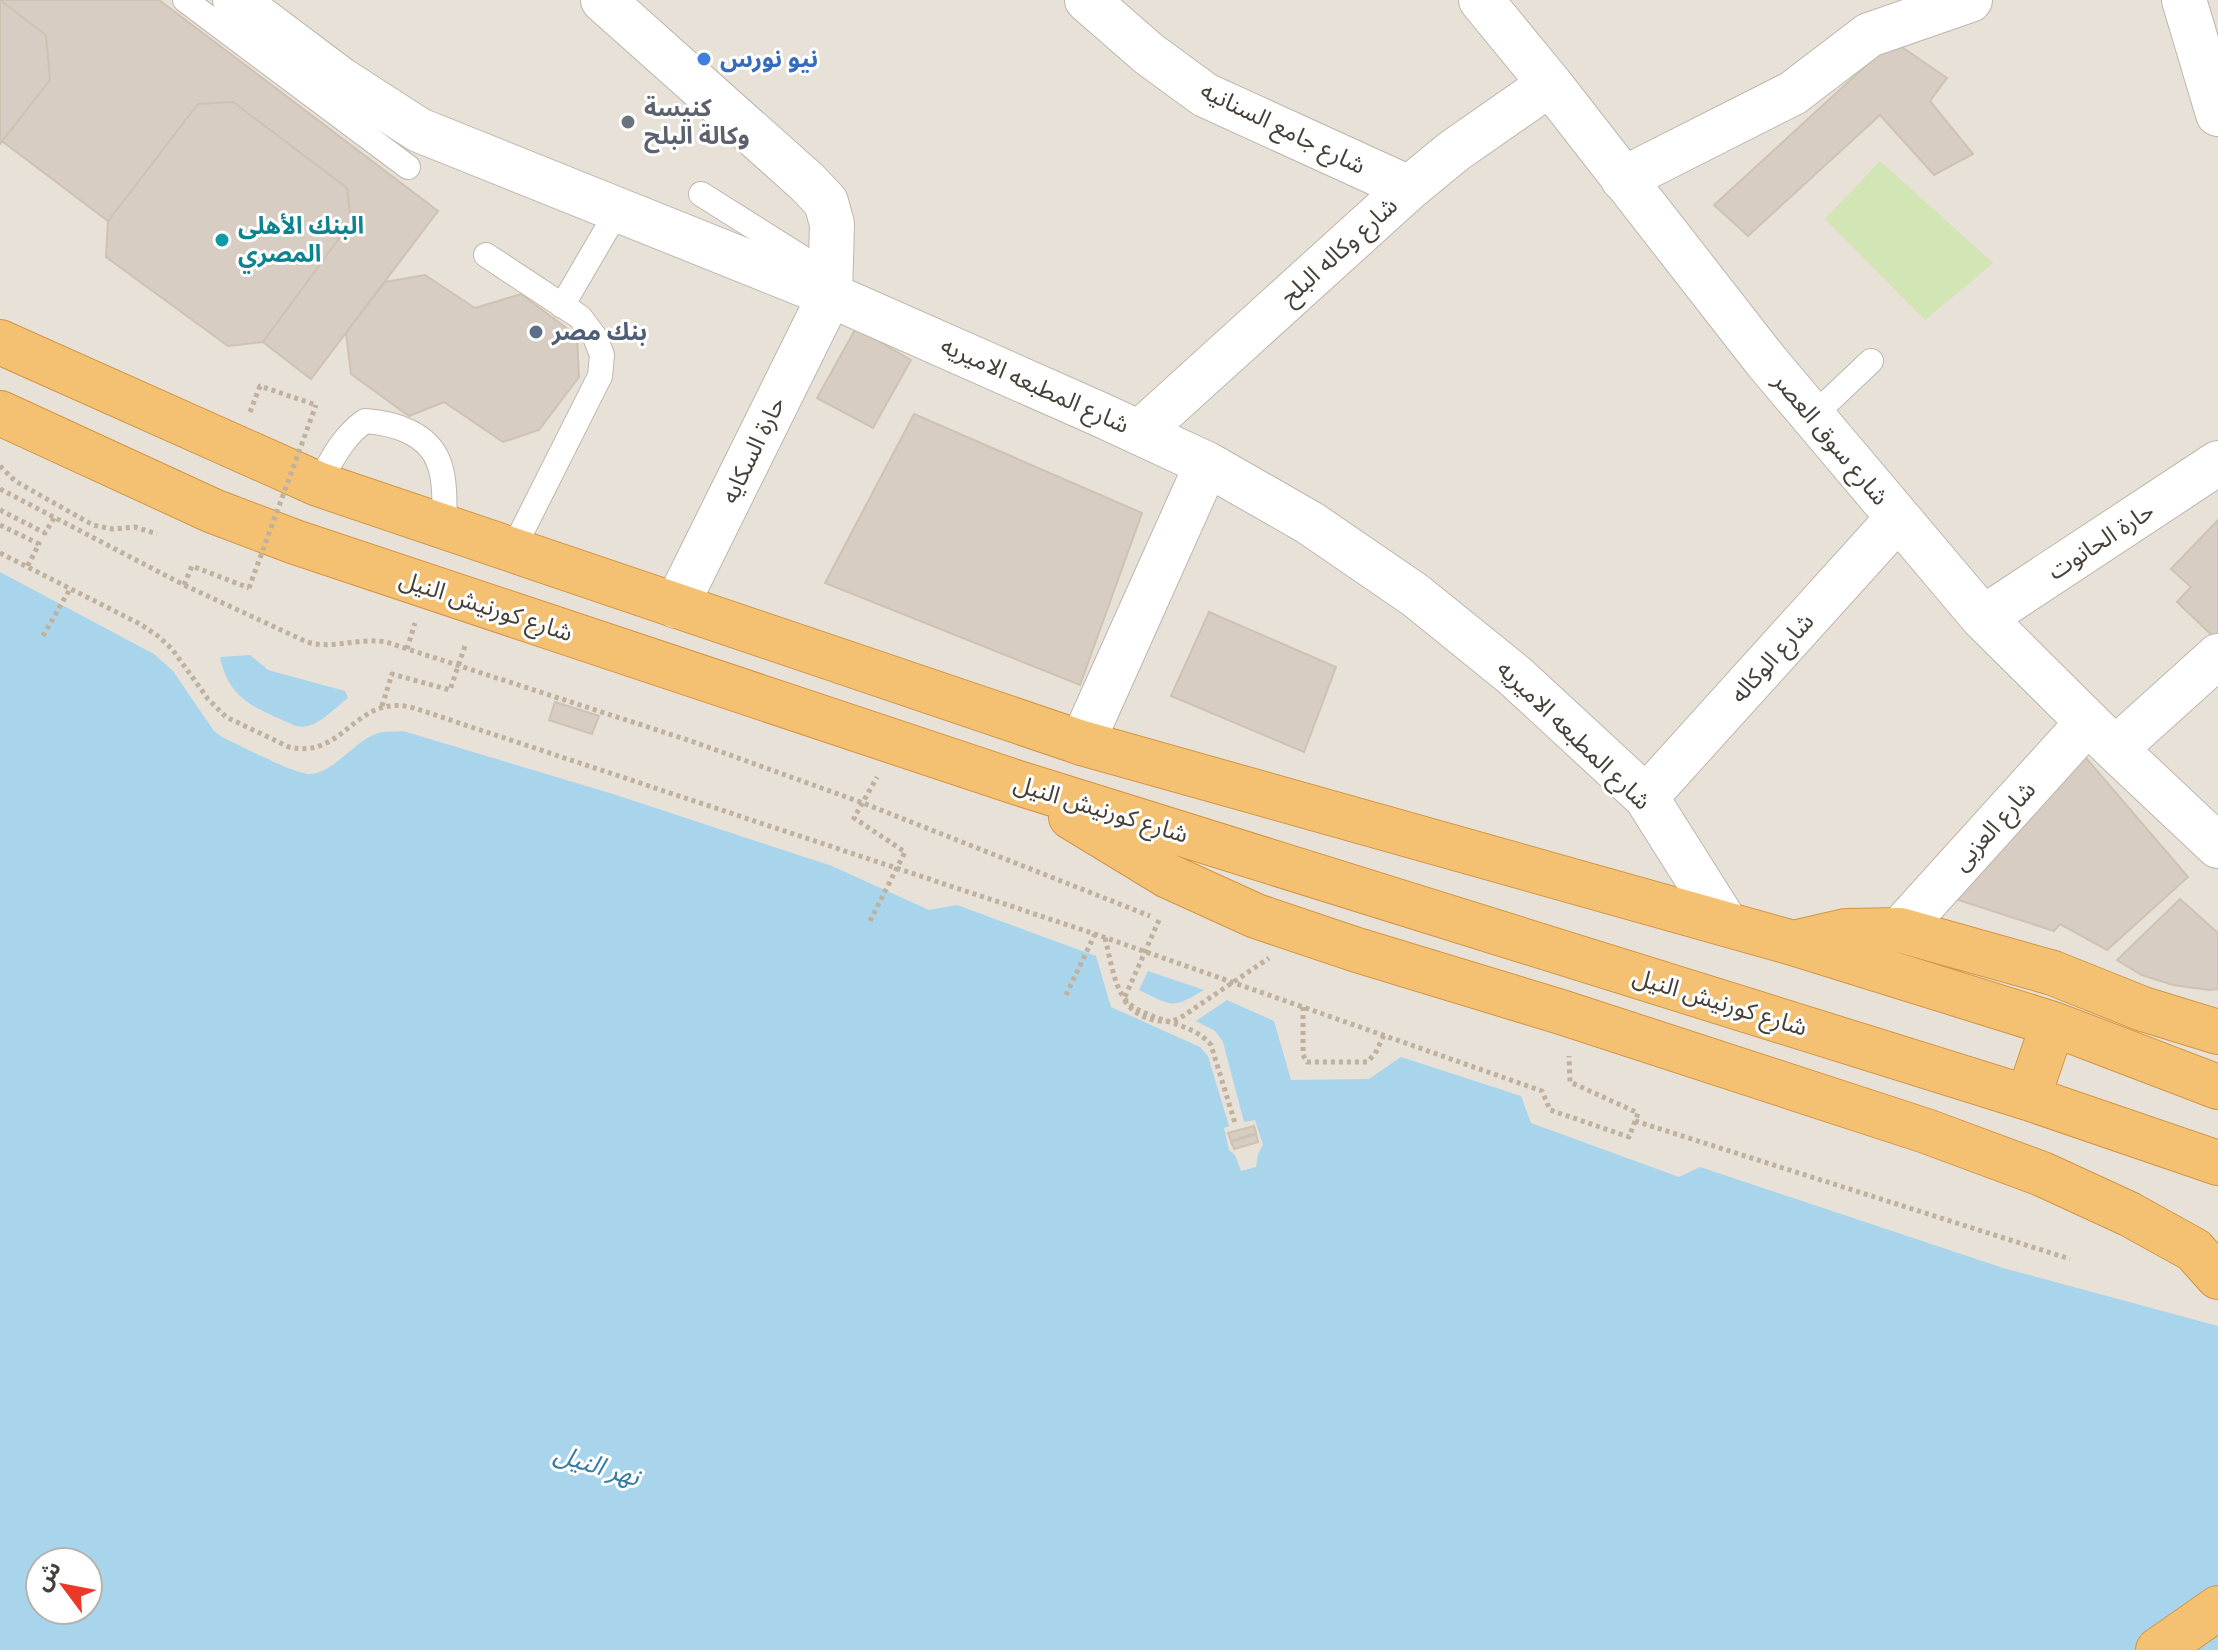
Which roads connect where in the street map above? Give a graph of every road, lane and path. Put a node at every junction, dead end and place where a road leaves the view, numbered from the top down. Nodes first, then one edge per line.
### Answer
1 (185, 0) edge
2 (235, 0) edge
3 (603, 0) edge
4 (1087, 0) edge
5 (1481, 0) edge
6 (1970, 0) edge
7 (2196, 2) edge
8 (1550, 84) junction
9 (2218, 114) edge
10 (408, 167) dead end
11 (1623, 179) junction
12 (1409, 188) junction
13 (701, 194) dead end
14 (618, 210) junction
15 (486, 255) dead end
16 (831, 285) junction
17 (562, 306) junction
18 (0, 342) edge
19 (1871, 361) dead end
20 (260, 386) dead end
21 (0, 413) edge
22 (1812, 417) junction
23 (1140, 432) junction
24 (1207, 464) junction
25 (2211, 480) edge
26 (318, 484) junction
27 (0, 489) edge
28 (0, 510) edge
29 (54, 518) junction
30 (1898, 518) junction
31 (0, 525) edge
32 (445, 527) junction
33 (512, 551) junction
34 (0, 553) edge
35 (27, 567) junction
36 (184, 585) junction
37 (70, 589) junction
38 (479, 603) junction
39 (676, 606) junction
40 (1983, 618) junction
41 (43, 636) dead end
42 (2218, 656) edge
43 (458, 666) junction
44 (381, 706) junction
45 (2102, 736) junction
46 (1082, 743) junction
47 (1015, 782) junction
48 (1646, 797) junction
49 (854, 818) dead end
50 (2218, 846) edge
51 (898, 868) junction
52 (870, 921) dead end
53 (1726, 924) junction
54 (1900, 930) junction
55 (1095, 934) junction
56 (1104, 937) junction
57 (1793, 943) junction
58 (1256, 953) dead end
59 (1066, 995) dead end
60 (1303, 1007) junction
61 (2053, 1024) junction
62 (2218, 1032) edge
63 (1384, 1035) junction
64 (1569, 1053) dead end
65 (2218, 1087) edge
66 (2028, 1098) junction
67 (1635, 1121) junction
68 (1235, 1123) dead end
69 (2218, 1163) edge
70 (2070, 1259) dead end
71 (2218, 1277) edge
72 (2218, 1583) edge
73 (2189, 1628) edge

1 - 10 lane
2 - 14 street, شارع المطبعه الاميريه
3 - 16 street
4 - 12 street, شارع جامع السنانيه
5 - 8 street, شارع سوق العصر
6 - 11 street
7 - 9 street
8 - 11 street, شارع سوق العصر
8 - 12 street, شارع وكاله البلح
11 - 22 street, شارع سوق العصر
12 - 23 street, شارع وكاله البلح
13 - 16 lane
14 - 16 street, شارع المطبعه الاميريه
14 - 17 lane
15 - 17 lane
16 - 23 street, شارع المطبعه الاميريه
16 - 39 street, حارة السكايه
17 - 33 lane
18 - 26 highway
19 - 22 lane
20 - 36 path, bridge
21 - 38 highway, شارع كورنيش النيل
22 - 30 street, شارع سوق العصر
23 - 24 street, شارع المطبعه الاميريه
24 - 46 street
24 - 48 street, شارع المطبعه الاميريه
25 - 40 street, حارة الحانوت
26 - 32 highway
26 - 32 lane
27 - 29 path
28 - 29 path
29 - 36 path
30 - 40 street, شارع سوق العصر
30 - 48 street, شارع الوكاله
31 - 35 path
32 - 33 highway
33 - 39 highway
34 - 35 path
35 - 37 path
36 - 43 path
37 - 41 path
37 - 44 path
38 - 43 path
38 - 47 highway, شارع كورنيش النيل
39 - 46 highway
40 - 45 street, شارع سوق العصر
42 - 45 street, شارع العزبى
43 - 44 path
43 - 58 path, bridge
44 - 51 path
45 - 50 street, شارع سوق العصر
45 - 54 street, شارع العزبى
46 - 53 highway
47 - 66 highway, شارع كورنيش النيل
47 - 71 highway
48 - 53 street, شارع المطبعه الاميريه
49 - 51 path
51 - 52 path
51 - 55 path
53 - 57 highway
54 - 57 highway
54 - 62 highway
55 - 56 path
55 - 59 path
56 - 60 path
56 - 68 path
57 - 61 highway
60 - 63 path
60 - 63 path
61 - 65 highway
61 - 66 highway
63 - 67 path
64 - 67 path
66 - 69 highway, شارع كورنيش النيل
67 - 70 path
72 - 73 highway

